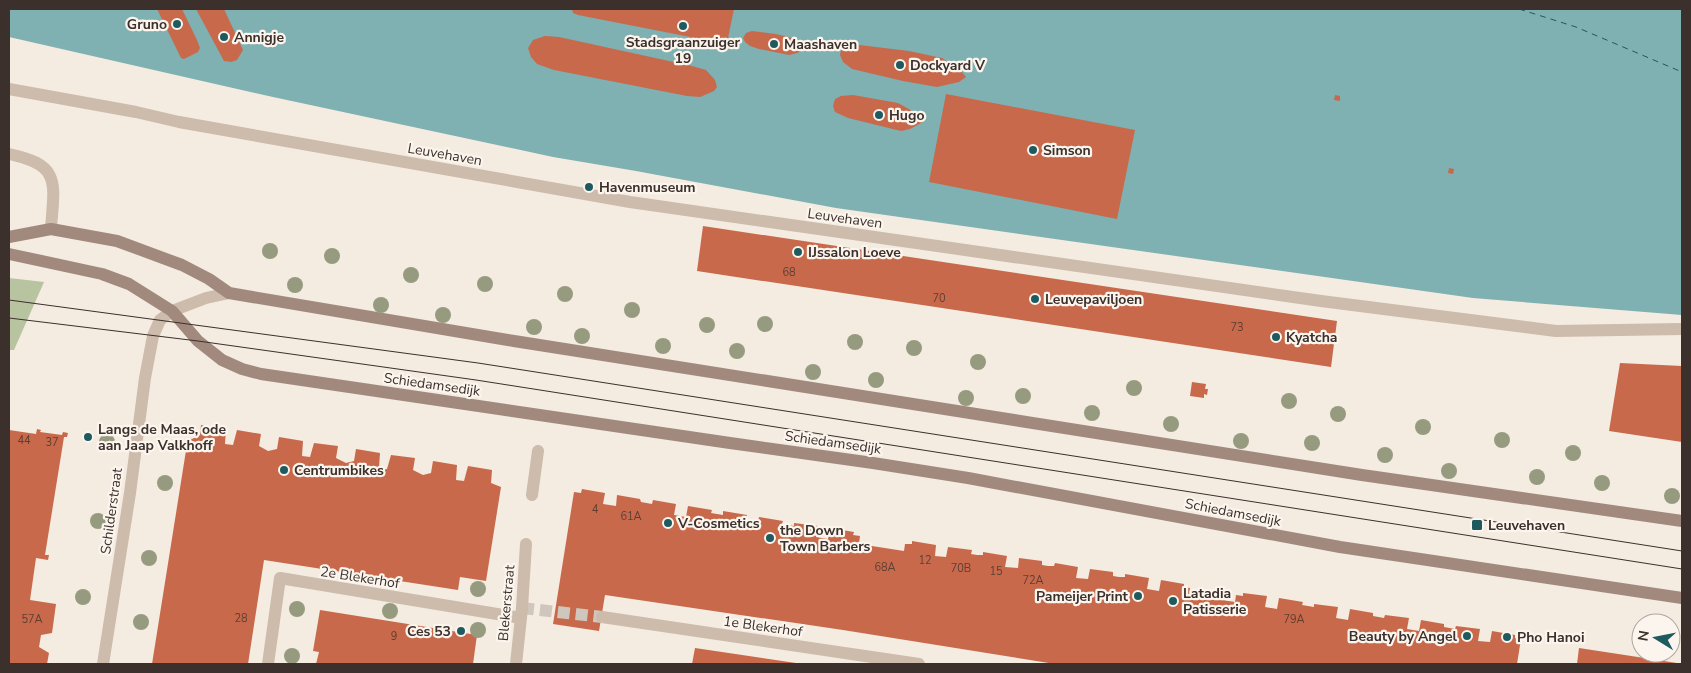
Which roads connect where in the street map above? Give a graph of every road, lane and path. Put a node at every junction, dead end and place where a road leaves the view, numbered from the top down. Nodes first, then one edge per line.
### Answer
1 (9, 89) edge
2 (9, 154) edge
3 (51, 229) junction
4 (9, 237) edge
5 (9, 254) edge
6 (229, 293) junction
7 (172, 311) junction
8 (1682, 329) edge
9 (538, 451) dead end
10 (532, 495) dead end
11 (1682, 521) edge
12 (526, 544) dead end
13 (1682, 598) edge
14 (522, 613) junction
15 (602, 617) tunnel mouth
16 (103, 664) edge
17 (268, 664) edge
18 (516, 664) edge
19 (919, 664) edge

1 - 8 street, Leuvehaven
2 - 3 street
3 - 4 main road
3 - 6 main road
5 - 7 main road, Schiedamsedijk
6 - 7 street, Schilderstraat
6 - 11 main road
7 - 13 main road, Schiedamsedijk
7 - 16 street, Schilderstraat
9 - 10 street
12 - 14 street, Blekerstraat
14 - 17 street, 2e Blekerhof
14 - 18 street, Blekerstraat
15 - 19 street, 1e Blekerhof

